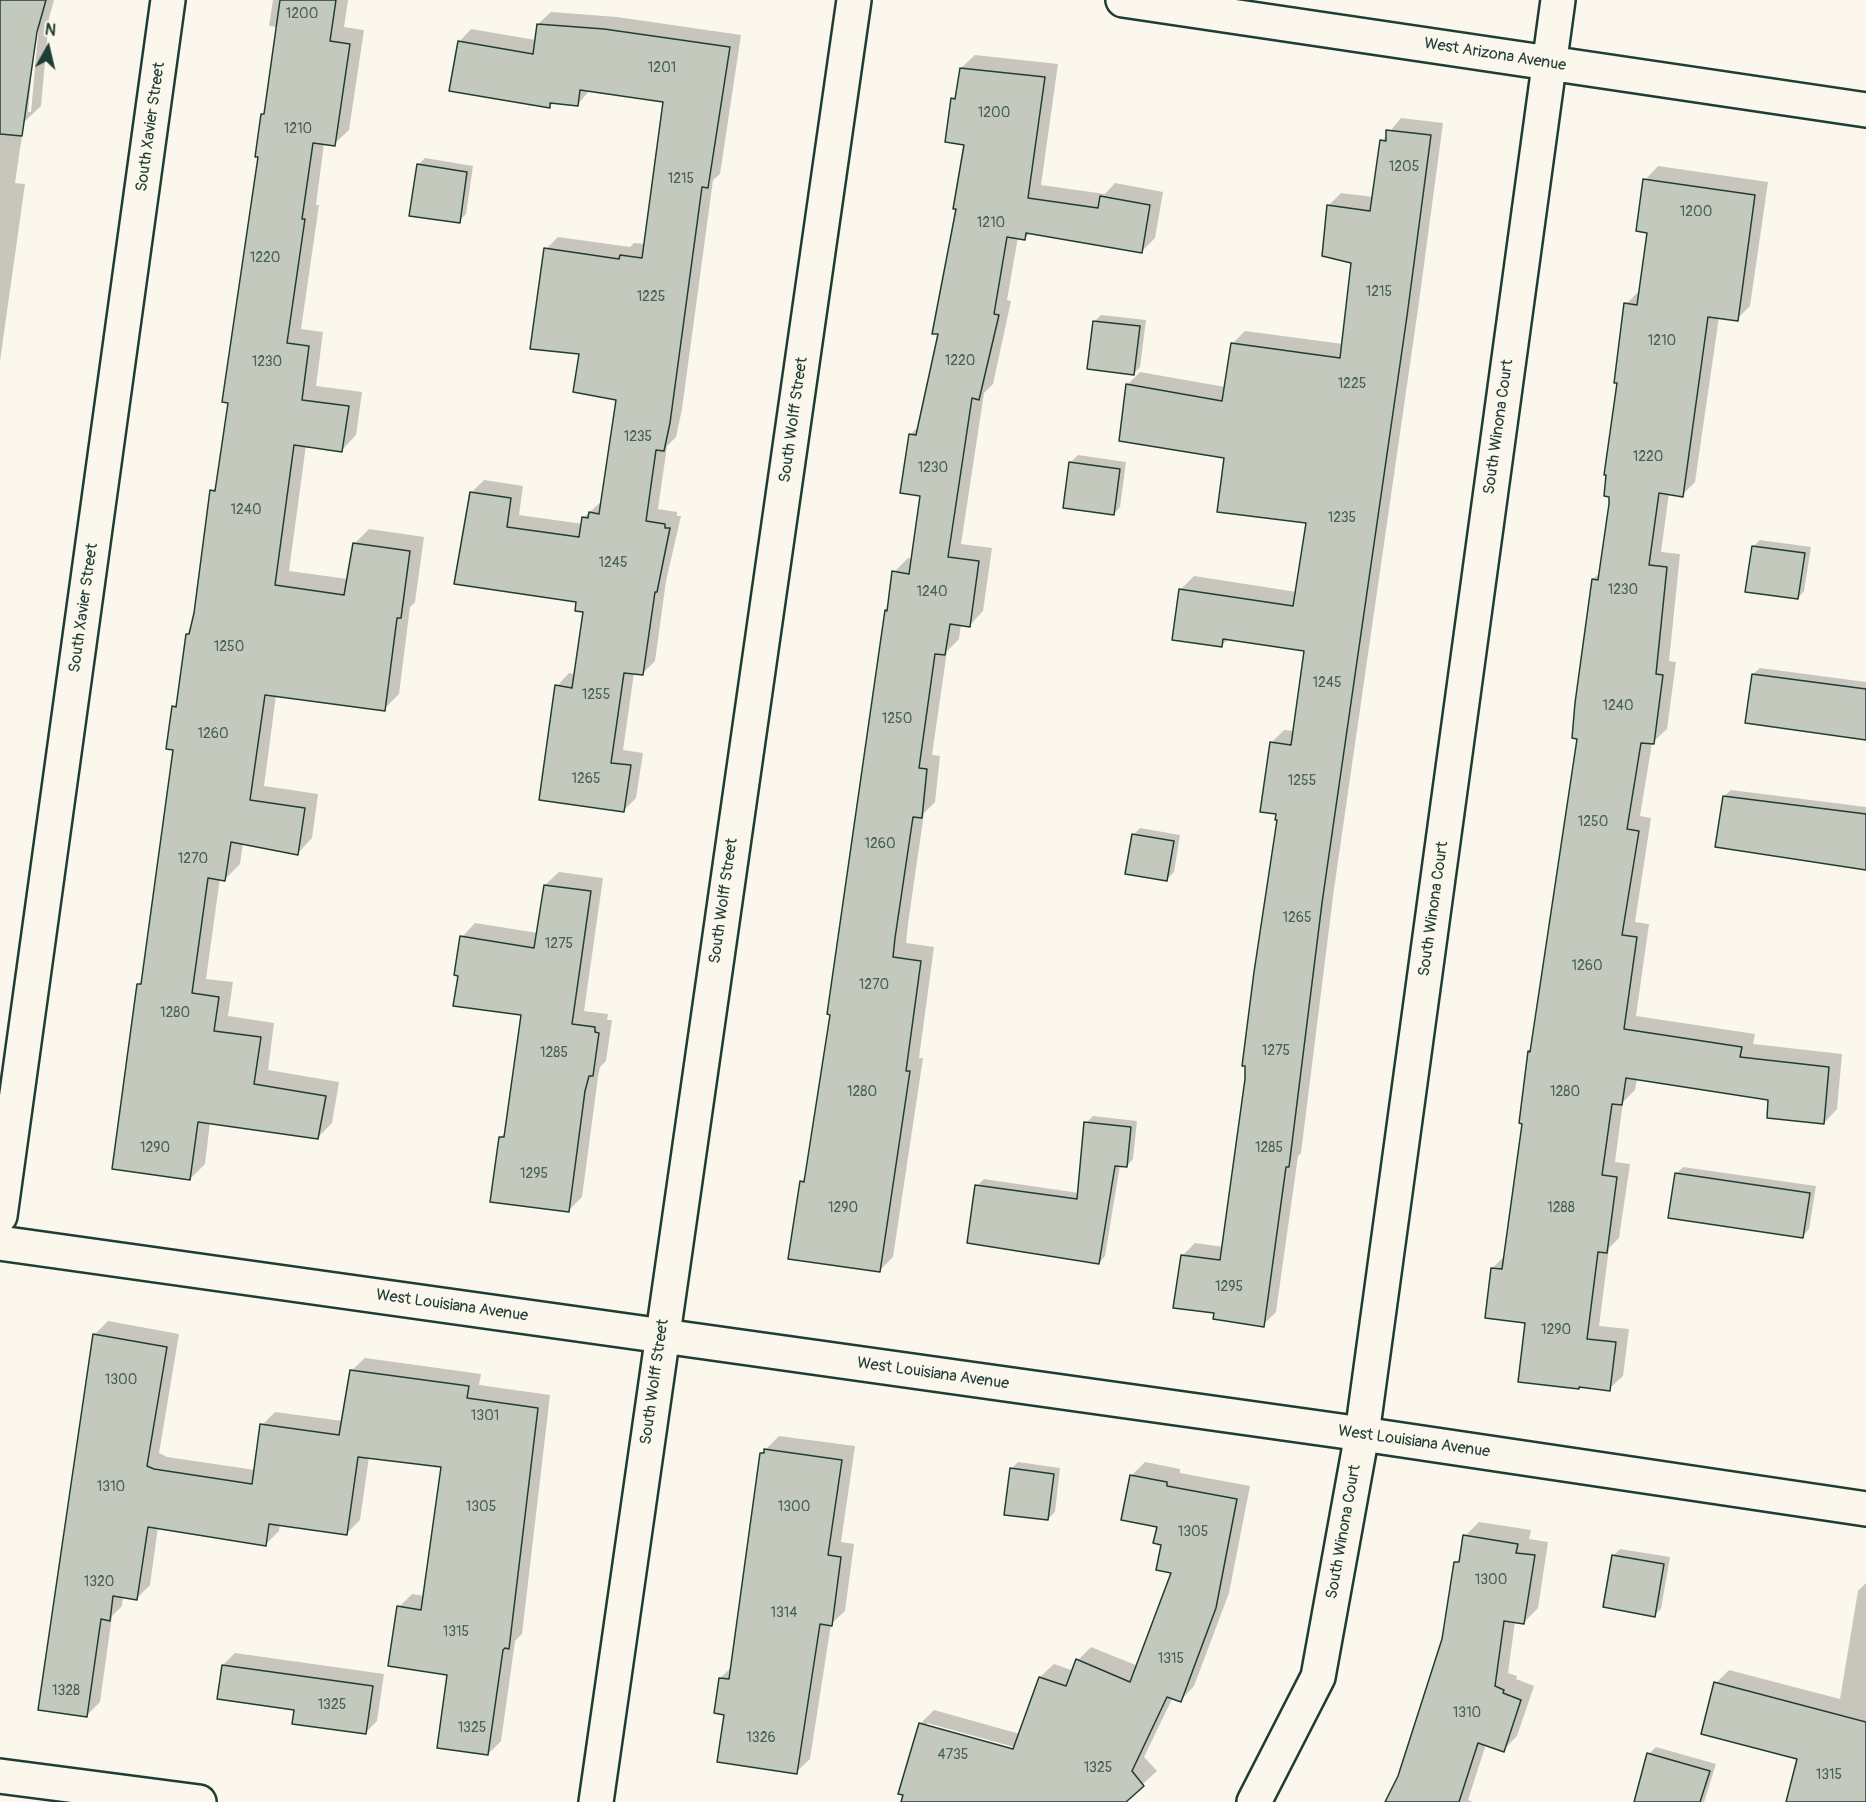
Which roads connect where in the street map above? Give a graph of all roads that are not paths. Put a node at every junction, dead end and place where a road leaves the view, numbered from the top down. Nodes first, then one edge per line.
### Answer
1 (168, 0) edge
2 (854, 0) edge
3 (1124, 0) edge
4 (1558, 0) edge
5 (1549, 63) junction
6 (1866, 110) edge
7 (0, 1216) edge
8 (0, 1243) edge
9 (661, 1336) junction
10 (1362, 1434) junction
11 (1866, 1509) edge
12 (0, 1776) edge
13 (199, 1802) edge
14 (596, 1802) edge
15 (1254, 1802) edge

1 - 7 street, South Xavier Street
2 - 9 street, South Wolff Street
3 - 5 street, West Arizona Avenue
4 - 5 street, South Winona Court
5 - 6 street, West Arizona Avenue
5 - 10 street, South Winona Court
8 - 9 street, West Louisiana Avenue
9 - 10 street, West Louisiana Avenue
9 - 14 street, South Wolff Street
10 - 11 street, West Louisiana Avenue
10 - 15 street, South Winona Court
12 - 13 street

